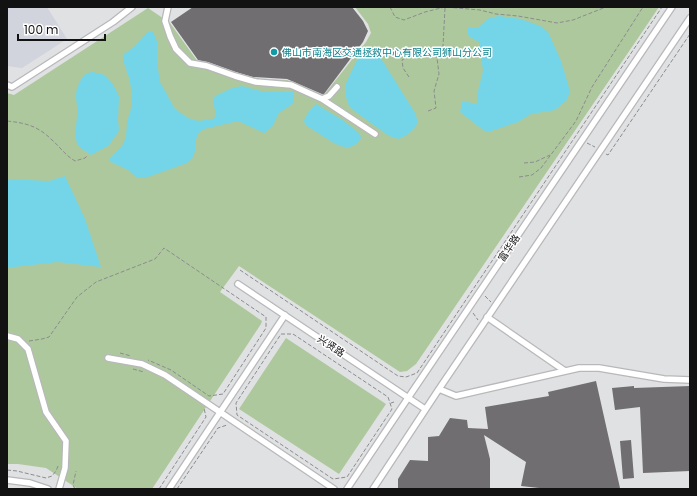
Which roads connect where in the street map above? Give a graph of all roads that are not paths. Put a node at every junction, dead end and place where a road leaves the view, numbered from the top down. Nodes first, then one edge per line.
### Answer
1 (132, 7) edge
2 (168, 7) edge
3 (672, 7) edge
4 (690, 18) edge
5 (7, 85) edge
6 (337, 88) dead end
7 (322, 99) junction
8 (375, 134) dead end
9 (238, 284) dead end
10 (285, 315) junction
11 (487, 317) junction
12 (7, 336) edge
13 (108, 358) dead end
14 (565, 371) junction
15 (690, 380) edge
16 (439, 389) junction
17 (408, 398) junction
18 (425, 409) junction
19 (221, 412) junction
20 (7, 480) edge
21 (48, 489) edge
22 (59, 489) edge
23 (169, 489) edge
24 (334, 489) edge
25 (347, 489) edge
26 (373, 489) edge

1 - 5 street
2 - 7 street
3 - 17 street, 富华路
4 - 11 street, 富华路
6 - 7 street
7 - 8 street
9 - 10 street, 兴贤路
10 - 17 street, 兴贤路
10 - 19 street
11 - 14 street
11 - 16 street, 富华路
12 - 22 street
13 - 19 street
14 - 15 street
14 - 16 street
16 - 18 street, 富华路
17 - 18 street, 兴贤路
17 - 25 street, 富华路
18 - 26 street, 富华路
19 - 23 street
19 - 24 street
20 - 21 street

